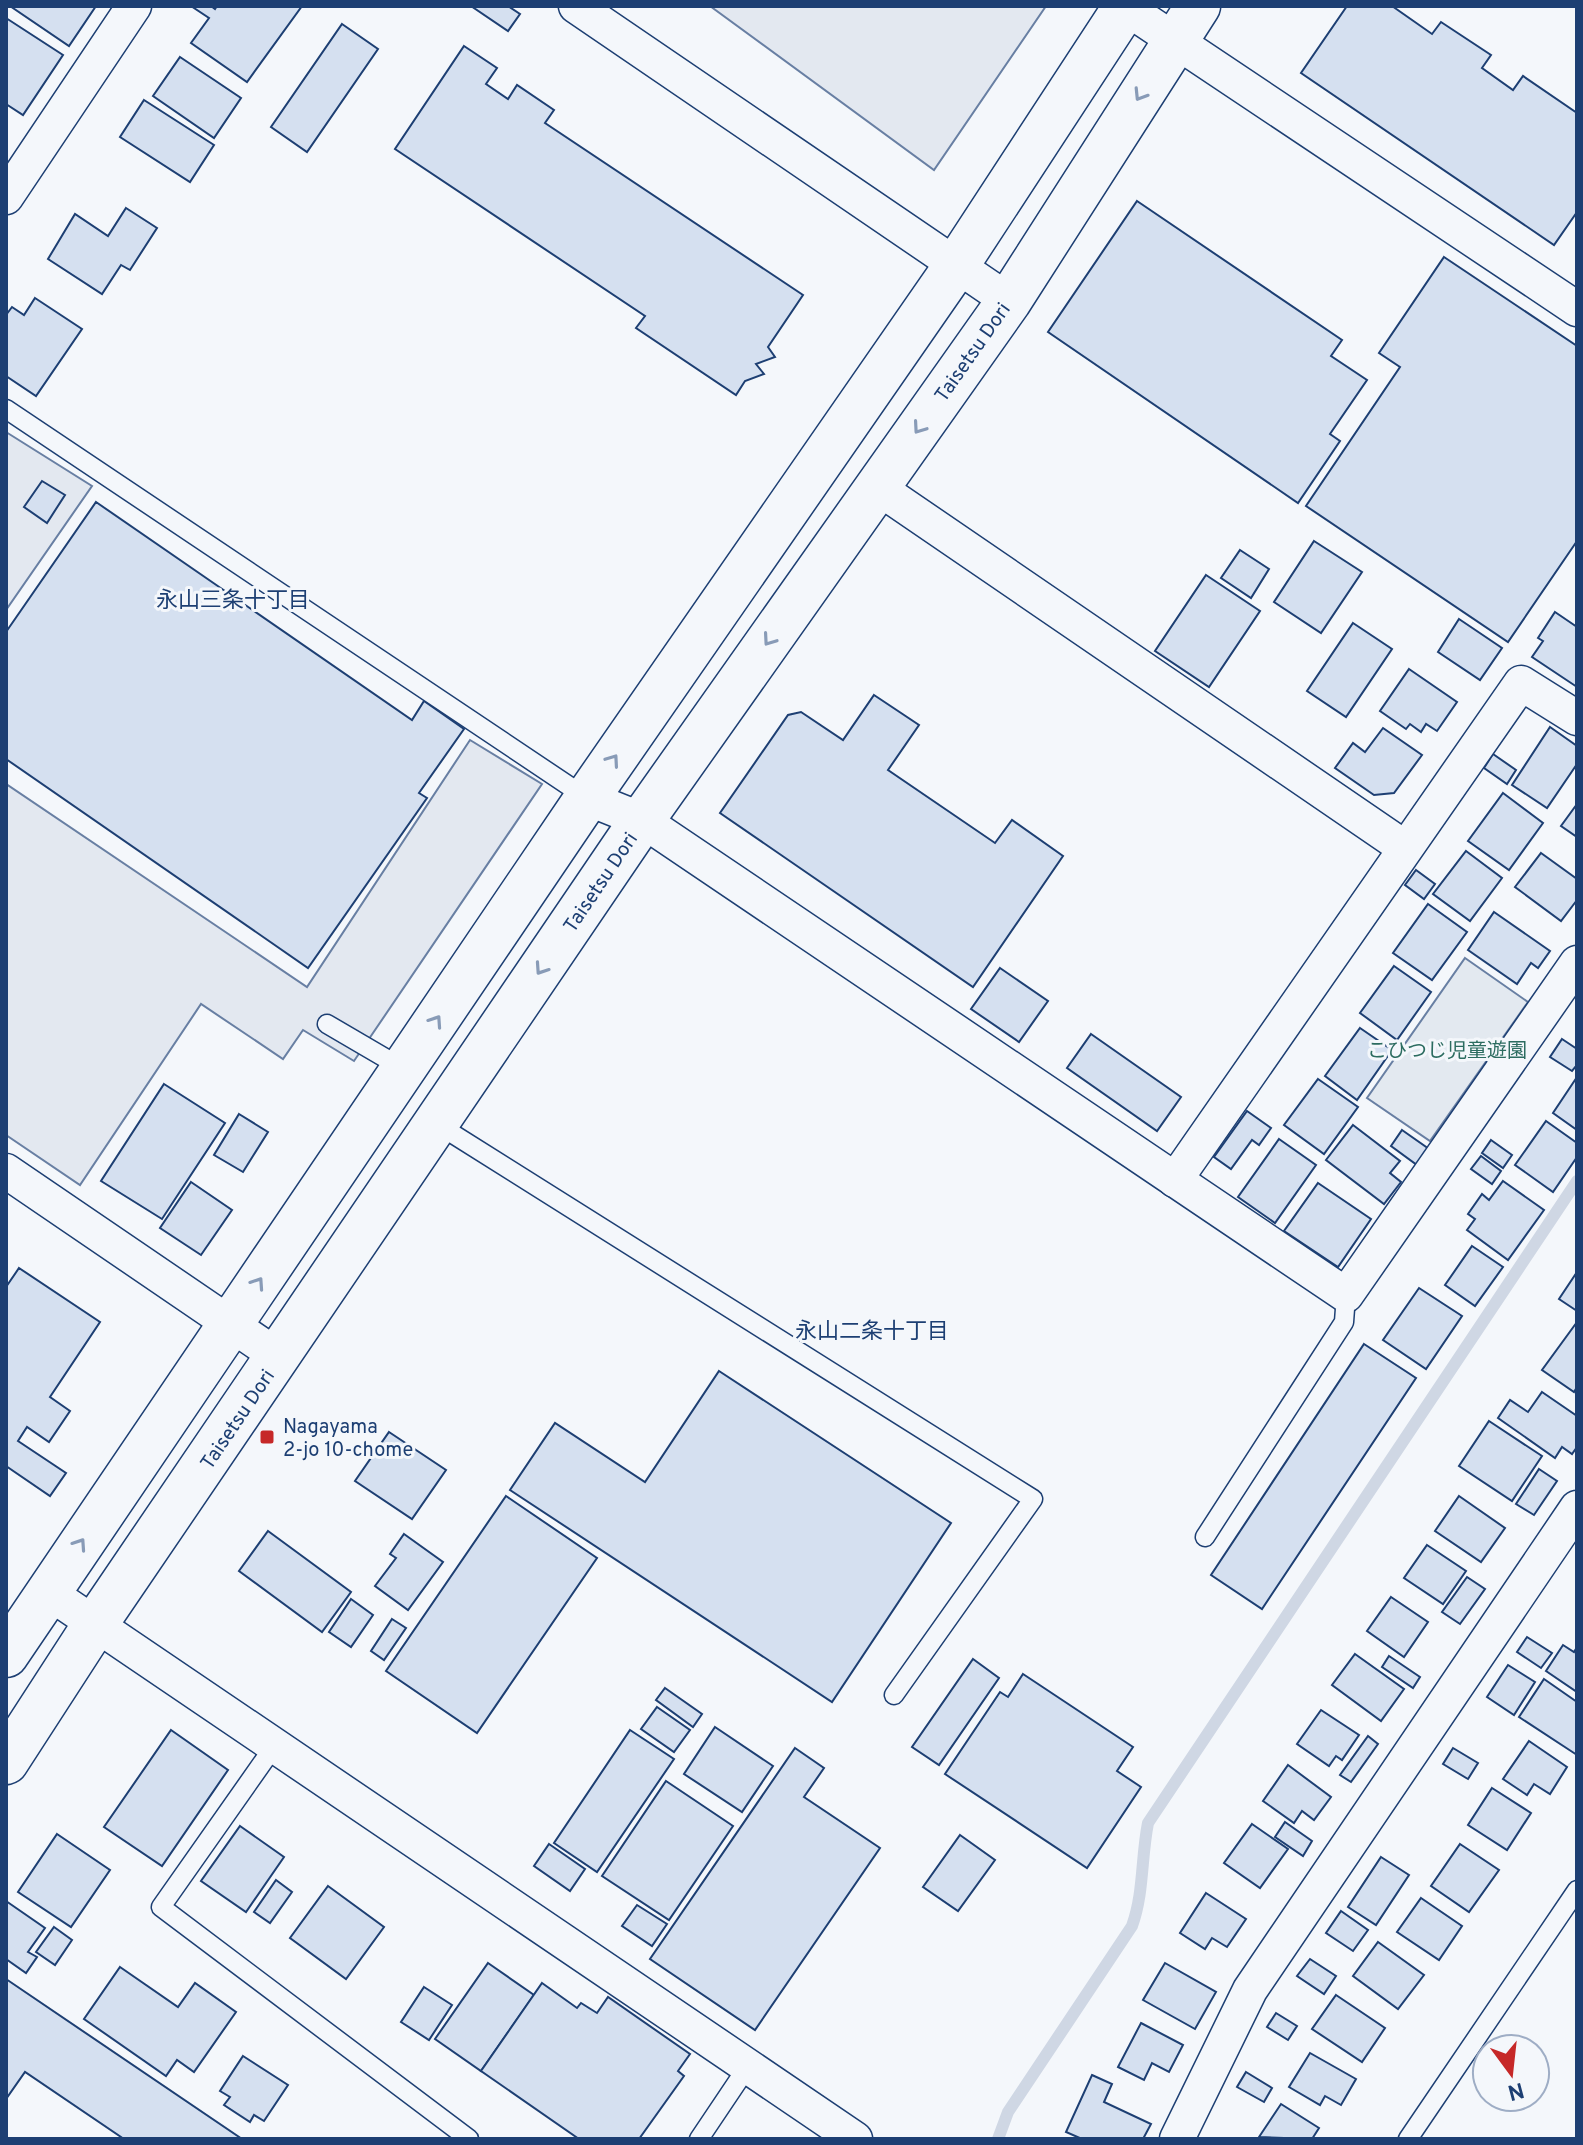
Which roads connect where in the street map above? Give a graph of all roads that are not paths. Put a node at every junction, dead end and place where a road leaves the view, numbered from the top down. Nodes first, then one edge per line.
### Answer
1 (134, 6) edge
2 (576, 6) edge
3 (1125, 7) edge
4 (1187, 23) edge
5 (11, 178) edge
6 (956, 266) junction
7 (1009, 301) junction
8 (1577, 309) edge
9 (6, 409) edge
10 (877, 487) junction
11 (1577, 718) edge
12 (587, 798) junction
13 (642, 820) junction
14 (1405, 848) junction
15 (1577, 963) edge
16 (327, 1024) dead end
17 (404, 1069) junction
18 (437, 1124) junction
19 (6, 1171) edge
20 (1175, 1180) junction
21 (1346, 1295) junction
22 (231, 1324) junction
23 (279, 1357) junction
24 (1577, 1508) edge
25 (1205, 1537) dead end
26 (48, 1592) junction
27 (96, 1623) junction
28 (6, 1655) edge
29 (894, 1695) dead end
30 (275, 1745) junction
31 (6, 1762) edge
32 (1577, 1890) edge
33 (748, 2066) junction
34 (469, 2139) edge
35 (699, 2139) edge
36 (855, 2139) edge
37 (1177, 2139) edge
38 (1408, 2139) edge

1 - 5 street
2 - 6 street
3 - 4 street
3 - 6 highway
4 -> 7 highway, Taisetsu Dori
4 - 8 street
6 - 7 street
12 -> 6 highway
7 -> 10 highway, Taisetsu Dori
9 - 12 lane
10 -> 13 highway, Taisetsu Dori
10 - 14 street
11 - 14 street
12 - 13 street
17 -> 12 highway
13 -> 18 highway, Taisetsu Dori
13 - 20 street
14 - 20 street
15 - 21 street
16 - 17 lane
22 -> 17 highway
18 - 23 highway, Taisetsu Dori
18 - 29 lane
19 - 22 street
20 - 21 street
21 - 25 lane
22 - 23 street
26 -> 22 highway
23 - 27 highway, Taisetsu Dori
24 - 37 street
26 - 27 street
26 - 28 highway
27 - 30 street
27 - 31 highway, Taisetsu Dori
30 - 33 street
30 - 34 lane
32 - 38 lane
33 - 35 lane
33 - 36 street

